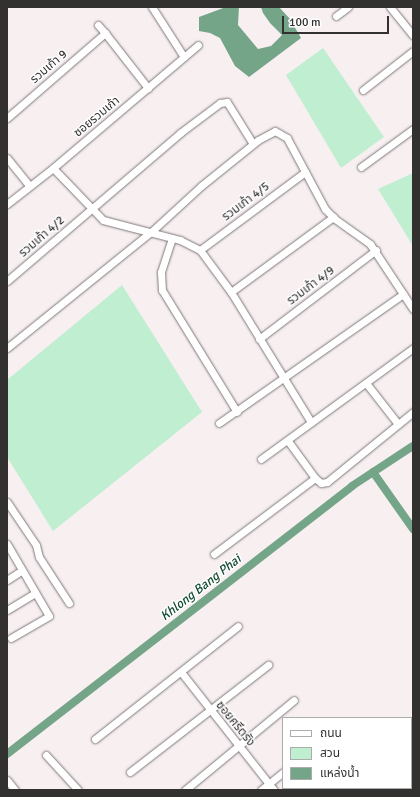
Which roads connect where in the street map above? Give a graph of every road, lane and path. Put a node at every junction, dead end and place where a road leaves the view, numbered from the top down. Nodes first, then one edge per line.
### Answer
1 (152, 7) edge
2 (348, 7) edge
3 (390, 7) edge
4 (336, 16) dead end
5 (98, 25) dead end
6 (106, 33) junction
7 (413, 35) edge
8 (198, 45) dead end
9 (413, 51) edge
10 (184, 56) junction
11 (148, 88) junction
12 (363, 90) dead end
13 (7, 118) edge
14 (413, 129) edge
15 (252, 144) junction
16 (7, 158) edge
17 (361, 167) dead end
18 (53, 168) junction
19 (305, 172) junction
20 (30, 186) junction
21 (7, 204) edge
22 (91, 210) junction
23 (333, 217) junction
24 (151, 232) junction
25 (172, 238) junction
26 (200, 250) junction
27 (376, 250) junction
28 (7, 281) edge
29 (231, 292) junction
30 (403, 294) junction
31 (413, 309) edge
32 (259, 339) junction
33 (7, 348) edge
34 (413, 348) edge
35 (284, 379) junction
36 (366, 384) junction
37 (237, 412) junction
38 (413, 412) edge
39 (219, 422) dead end
40 (311, 422) junction
41 (398, 424) junction
42 (288, 442) junction
43 (262, 459) dead end
44 (315, 478) junction
45 (7, 502) edge
46 (7, 544) edge
47 (214, 554) dead end
48 (22, 571) junction
49 (7, 580) edge
50 (34, 594) junction
51 (69, 603) dead end
52 (7, 610) edge
53 (238, 626) dead end
54 (11, 638) dead end
55 (268, 665) dead end
56 (181, 672) junction
57 (294, 700) dead end
58 (210, 711) junction
59 (95, 739) dead end
60 (239, 747) junction
61 (46, 755) dead end
62 (130, 772) dead end
63 (282, 773) edge
64 (7, 780) edge
65 (271, 787) edge
66 (15, 790) edge
67 (78, 790) edge
68 (185, 790) edge
69 (261, 790) edge

1 - 10 street
2 - 4 street
3 - 7 street
5 - 6 street
6 - 11 street
6 - 13 street, รวมเก้า 9
8 - 10 street, ซอยรวมเก้า
9 - 12 street
10 - 11 street, ซอยรวมเก้า
11 - 18 street, ซอยรวมเก้า
14 - 17 street
15 - 19 street
15 - 22 street, รวมเก้า 4/2
15 - 24 street
16 - 20 street
18 - 20 street, ซอยรวมเก้า
18 - 22 street
19 - 23 street
19 - 26 street, รวมเก้า 4/5
20 - 21 street, ซอยรวมเก้า
22 - 24 street
22 - 28 street, รวมเก้า 4/2
23 - 27 street
23 - 29 street
24 - 25 street
24 - 33 street
25 - 26 street
25 - 37 street
26 - 29 street
27 - 30 street
27 - 32 street, รวมเก้า 4/9
29 - 32 street
30 - 31 street
30 - 35 street
32 - 35 street
34 - 36 street
35 - 37 street
35 - 40 street
36 - 40 street
36 - 41 street
37 - 39 street
38 - 41 street
40 - 42 street
41 - 44 street
42 - 43 street
42 - 44 street
44 - 47 street
45 - 51 street
46 - 48 street
48 - 49 street
48 - 50 street
50 - 52 street
50 - 54 street
53 - 56 street
55 - 58 street
56 - 58 street, ซอยศรีตรัง
56 - 59 street
57 - 60 street
58 - 60 street, ซอยศรีตรัง
58 - 62 street
60 - 65 street, ซอยศรีตรัง
60 - 68 street
61 - 67 street
63 - 65 street
64 - 66 street
65 - 69 street

